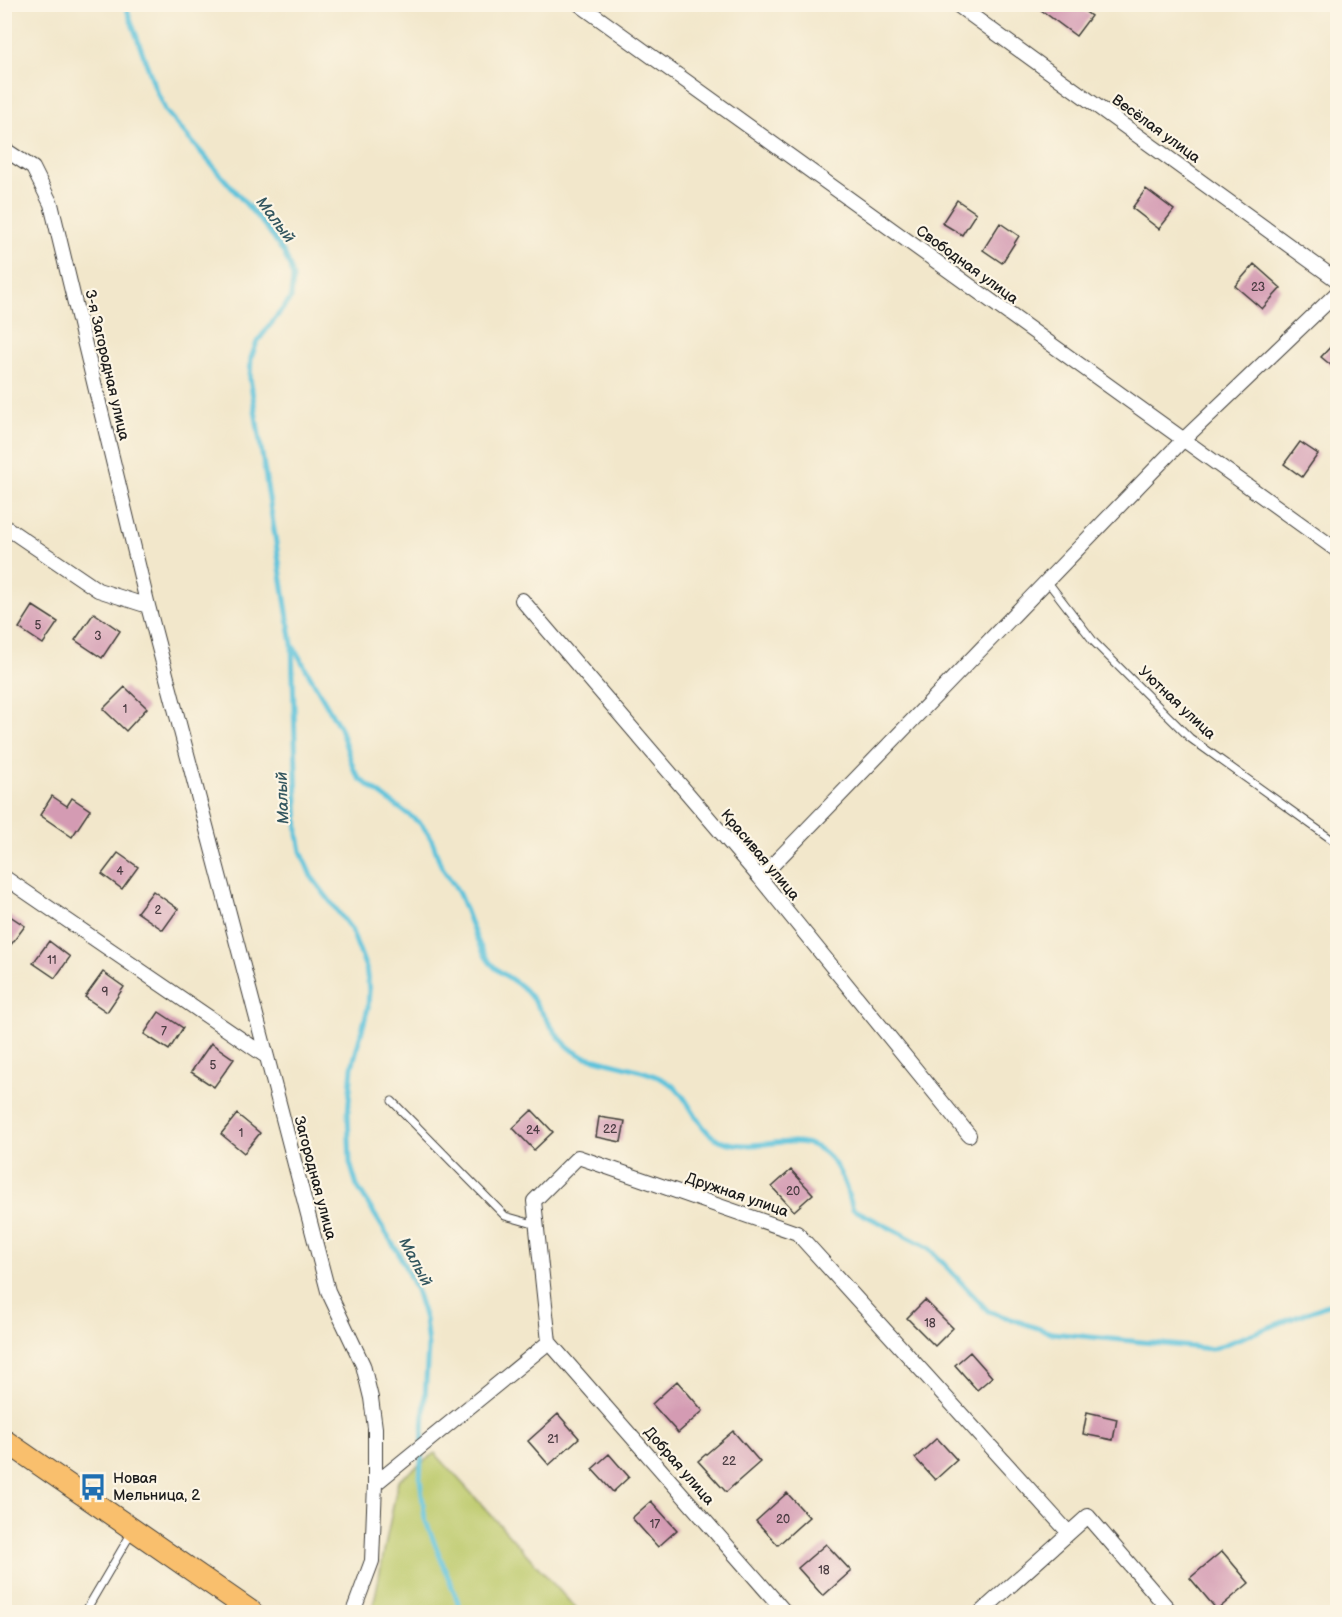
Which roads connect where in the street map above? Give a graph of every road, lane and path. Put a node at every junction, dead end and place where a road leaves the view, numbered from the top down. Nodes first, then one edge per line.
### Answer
1 (579, 4) edge
2 (956, 4) edge
3 (4, 148) edge
4 (1338, 280) edge
5 (1338, 292) edge
6 (1182, 441) junction
7 (4, 526) edge
8 (1338, 551) edge
9 (1047, 581) junction
10 (522, 600) dead end
11 (148, 606) junction
12 (1338, 844) edge
13 (4, 878) edge
14 (760, 878) junction
15 (267, 1057) junction
16 (392, 1101) dead end
17 (969, 1135) dead end
18 (537, 1225) junction
19 (549, 1342) junction
20 (4, 1440) edge
21 (375, 1484) junction
22 (134, 1530) junction
23 (1069, 1533) junction
24 (85, 1612) edge
25 (252, 1612) edge
26 (353, 1612) edge
27 (785, 1612) edge
28 (981, 1612) edge
29 (1171, 1612) edge

1 - 6 street, Свободная улица
2 - 4 street, Весёлая улица
3 - 11 street, 3-я Загородная улица
5 - 6 street
6 - 8 street, Свободная улица
6 - 9 street
7 - 11 street
9 - 12 lane, Уютная улица
9 - 14 street
10 - 14 street, Красивая улица
11 - 15 street, 3-я Загородная улица
13 - 15 street
14 - 17 street, Красивая улица
15 - 21 street, Загородная улица
16 - 18 lane
18 - 19 street, Дружная улица
18 - 23 street, Дружная улица
19 - 21 street
19 - 27 street, Добрая улица
20 - 22 main road
21 - 26 street, Загородная улица
22 - 24 lane
22 - 25 main road
23 - 28 street
23 - 29 street

